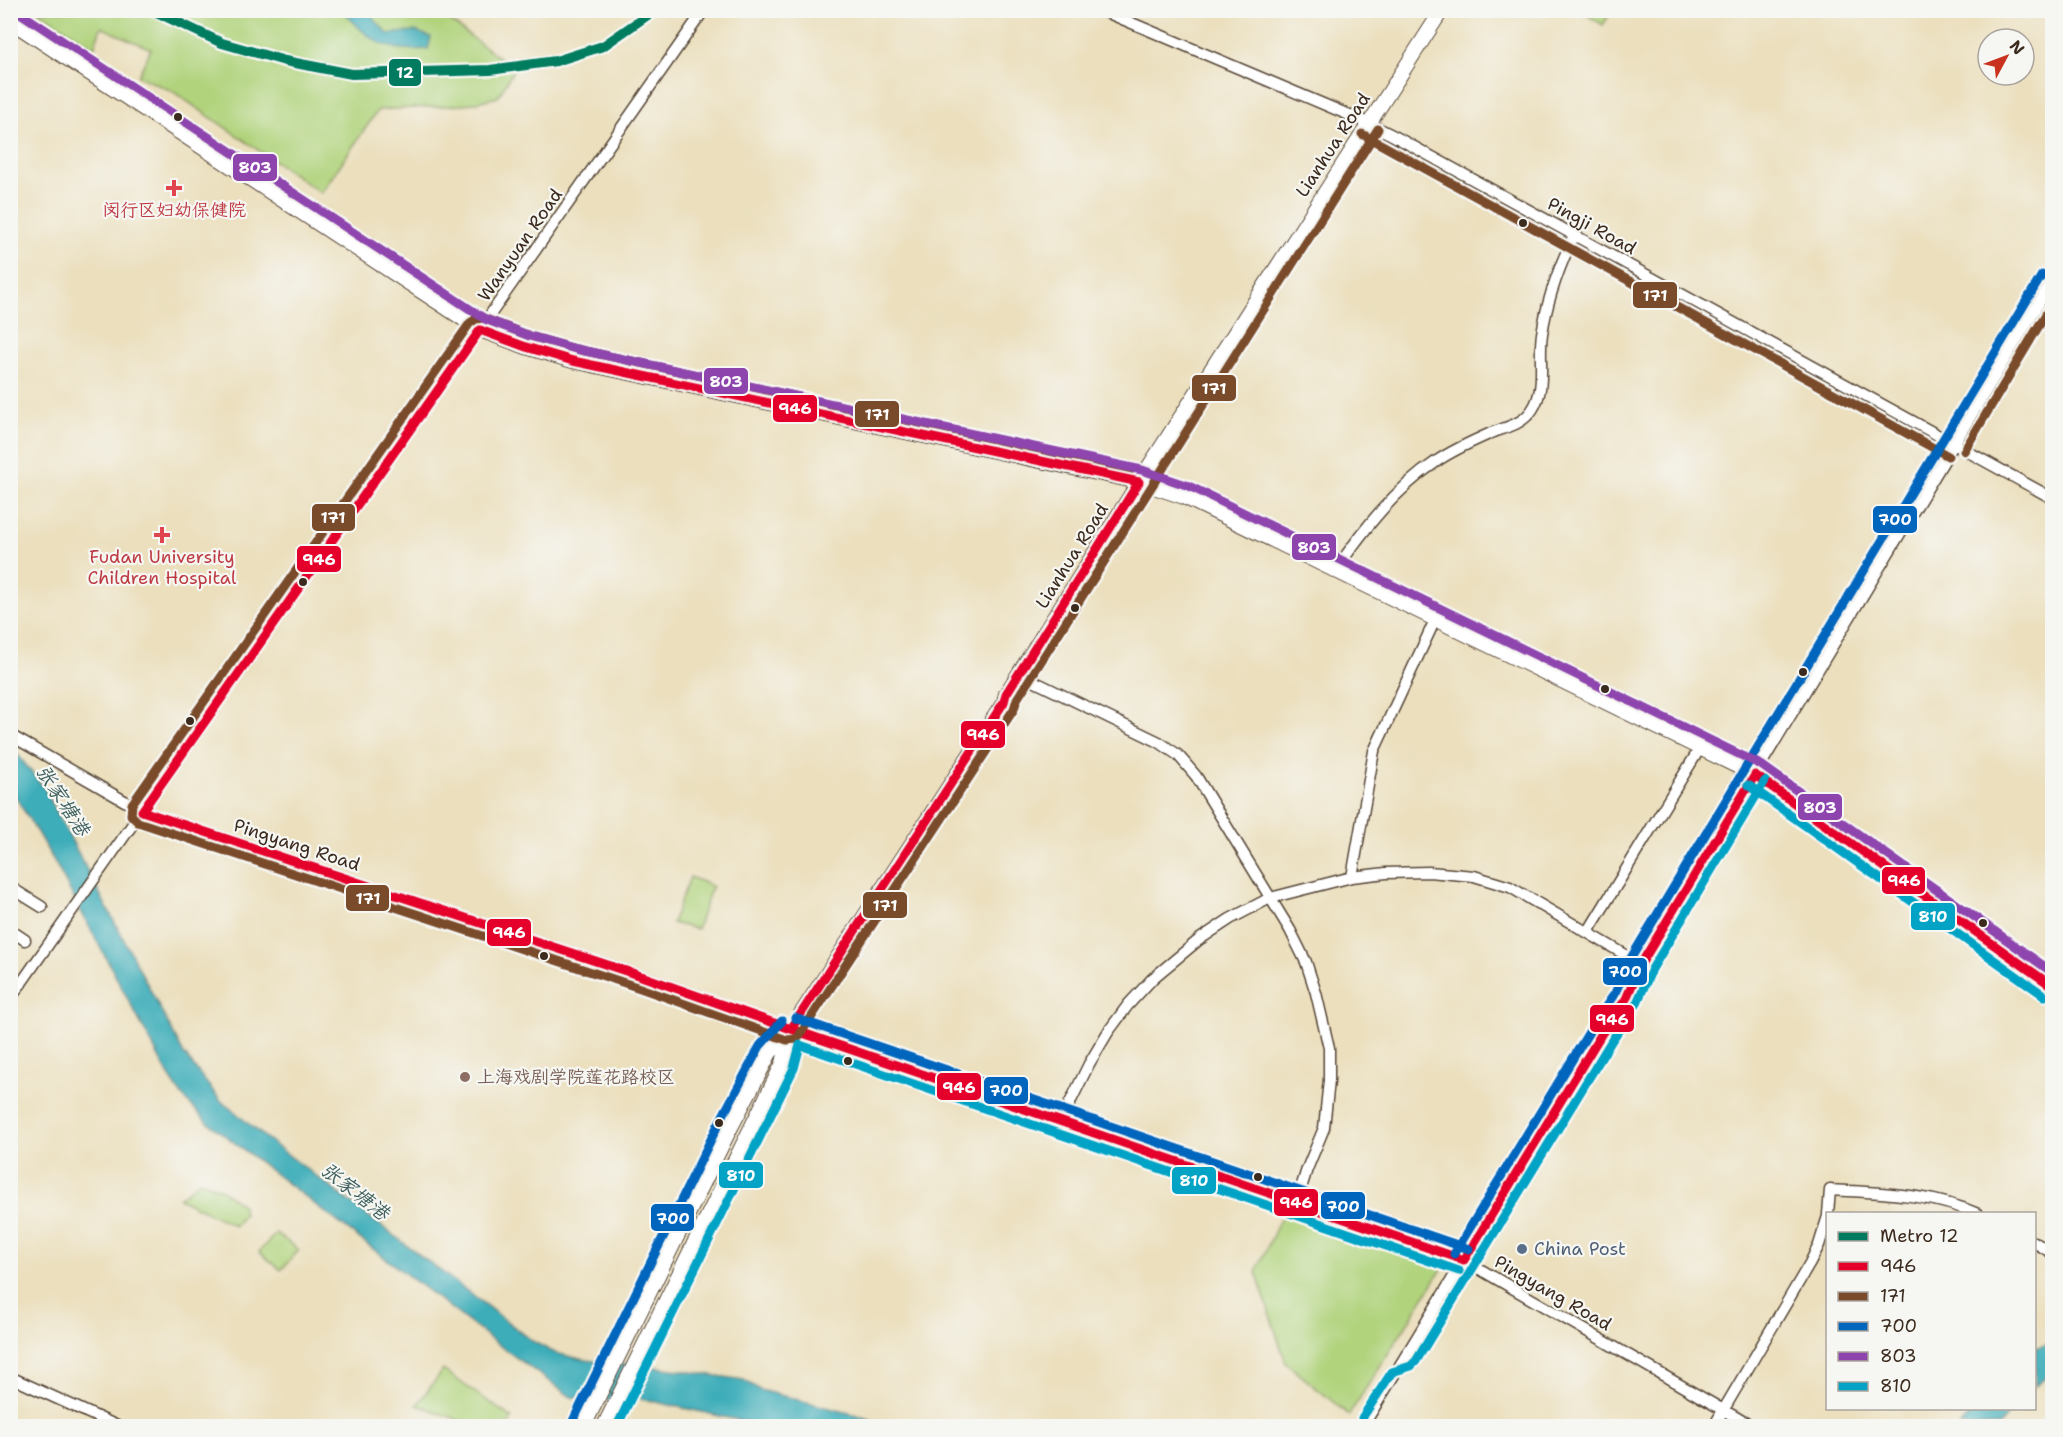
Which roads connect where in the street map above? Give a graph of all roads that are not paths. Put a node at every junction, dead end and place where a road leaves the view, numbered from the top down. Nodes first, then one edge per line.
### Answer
1 (704, 10) edge
2 (1101, 10) edge
3 (1442, 10) edge
4 (10, 21) edge
5 (1368, 123) junction
6 (1574, 235) junction
7 (2052, 281) edge
8 (480, 330) junction
9 (1954, 445) junction
10 (1139, 482) junction
11 (2052, 498) edge
12 (1335, 571) junction
13 (1435, 620) junction
14 (1019, 674) junction
15 (12, 736) edge
16 (1700, 748) junction
17 (1755, 775) junction
18 (142, 811) junction
19 (1352, 877) junction
20 (10, 887) edge
21 (1270, 898) junction
22 (42, 907) dead end
23 (10, 930) edge
24 (1588, 932) junction
25 (25, 940) dead end
26 (1641, 964) junction
27 (10, 976) edge
28 (21, 984) junction
29 (2052, 986) edge
30 (10, 999) edge
31 (791, 1029) junction
32 (1061, 1121) junction
33 (1297, 1201) junction
34 (1828, 1212) edge
35 (1972, 1212) edge
36 (1826, 1222) edge
37 (2036, 1243) edge
38 (2052, 1252) edge
39 (1464, 1260) junction
40 (10, 1377) edge
41 (1724, 1411) junction
42 (117, 1426) edge
43 (584, 1426) edge
44 (604, 1426) edge
45 (1363, 1426) edge
46 (1714, 1426) edge
47 (1751, 1426) edge

1 - 8 street, Wanyuan Road
2 - 5 street, Pingji Road
3 - 5 main road, Lianhua Road
4 - 8 main road
5 - 6 street, Pingji Road
5 - 10 main road, Lianhua Road
6 - 9 street, Pingji Road
6 - 12 street
7 - 9 street
8 - 10 main road
8 - 18 street, Wanyuan Road
9 - 11 street, Pingji Road
9 - 17 street
10 - 12 main road
10 - 14 main road, Lianhua Road
12 - 13 main road
13 - 16 main road
13 - 19 street
14 - 21 street
14 - 31 main road, Lianhua Road
15 - 18 street, Pingyang Road
16 - 17 main road
16 - 24 street
17 - 26 street
17 - 29 main road
18 - 28 street, Wanyuan Road
18 - 31 street, Pingyang Road
19 - 21 street
19 - 24 street
20 - 22 street
21 - 32 street
21 - 33 street
23 - 25 street
24 - 26 street
26 - 39 street
27 - 28 street
28 - 30 street, Wanyuan Road
31 - 32 street, Pingyang Road
31 - 43 main road, Lianhua Road
31 - 44 main road, Lianhua Road
32 - 33 street, Pingyang Road
33 - 39 street, Pingyang Road
34 - 35 street
36 - 41 street
37 - 38 street
39 - 41 street, Pingyang Road
39 - 45 street
40 - 42 street
41 - 46 street
41 - 47 street, Pingyang Road

